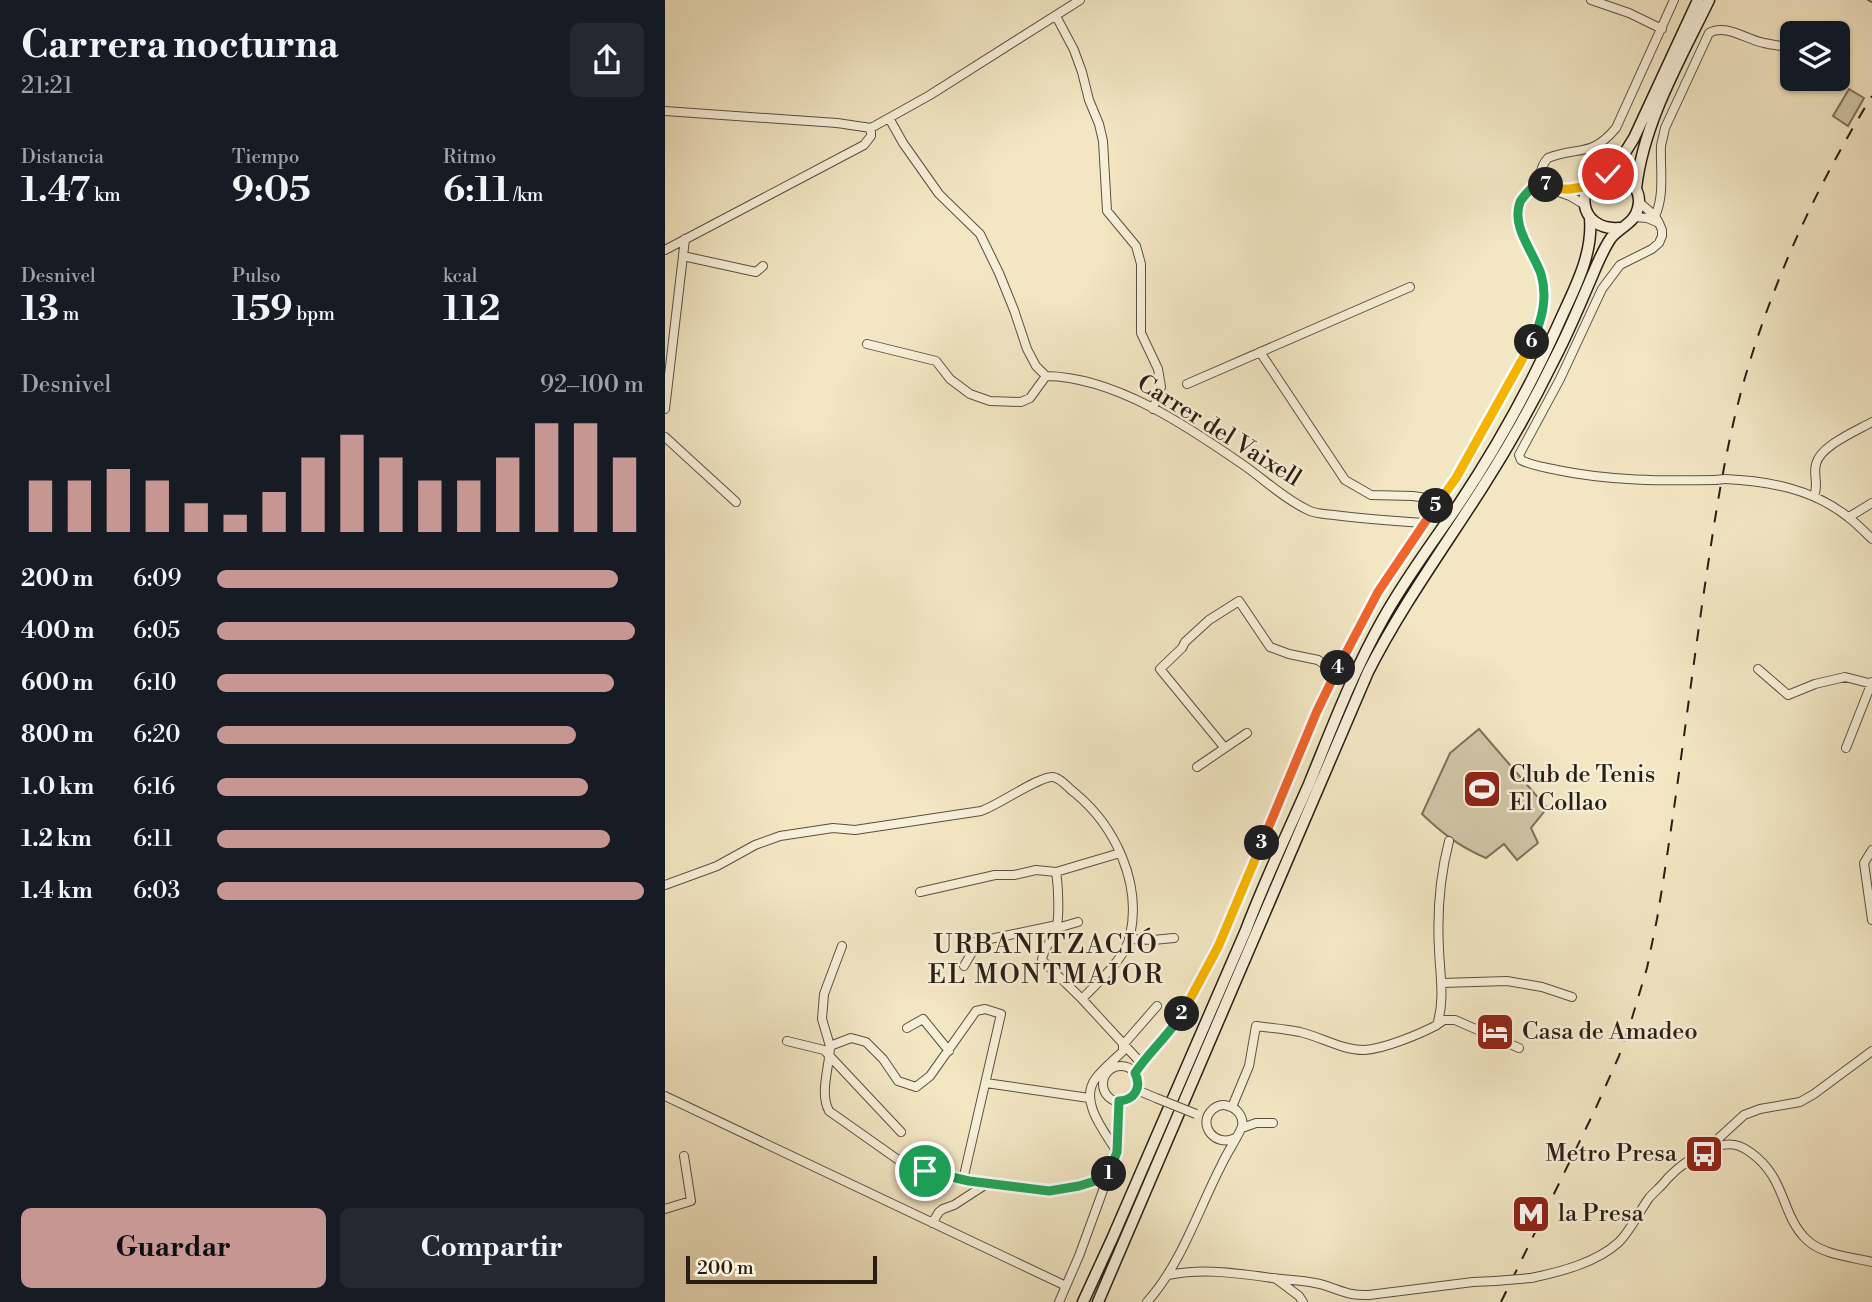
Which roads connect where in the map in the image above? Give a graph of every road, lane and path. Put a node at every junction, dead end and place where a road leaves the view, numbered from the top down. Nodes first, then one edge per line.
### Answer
1 (1080, 0) edge
2 (1591, 0) edge
3 (1674, 0) edge
4 (1698, 0) edge
5 (1709, 0) edge
6 (1056, 16) junction
7 (1662, 29) junction
8 (1780, 46) edge
9 (665, 111) edge
10 (889, 118) junction
11 (871, 128) junction
12 (1608, 174) junction
13 (1541, 177) junction
14 (1589, 186) junction
15 (1636, 188) junction
16 (1550, 189) junction
17 (1639, 202) junction
18 (1585, 205) junction
19 (1635, 217) junction
20 (1590, 218) junction
21 (1657, 219) junction
22 (1619, 228) junction
23 (685, 239) junction
24 (665, 250) edge
25 (683, 256) junction
26 (763, 266) dead end
27 (1410, 286) dead end
28 (867, 344) dead end
29 (1260, 352) junction
30 (1046, 376) junction
31 (1187, 384) dead end
32 (665, 409) edge
33 (1153, 409) junction
34 (1872, 422) edge
35 (665, 437) edge
36 (1814, 496) junction
37 (1440, 500) junction
38 (736, 502) dead end
39 (1872, 503) edge
40 (1849, 517) junction
41 (1424, 523) junction
42 (1872, 539) edge
43 (1758, 669) dead end
44 (1336, 673) junction
45 (1872, 683) edge
46 (1247, 733) dead end
47 (1224, 747) junction
48 (1846, 748) dead end
49 (1197, 767) dead end
50 (1449, 841) dead end
51 (1872, 850) edge
52 (1120, 853) junction
53 (1056, 872) junction
54 (665, 885) edge
55 (920, 892) dead end
56 (1872, 920) edge
57 (1078, 922) dead end
58 (1057, 927) junction
59 (1174, 938) dead end
60 (1129, 939) junction
61 (842, 946) dead end
62 (964, 966) dead end
63 (1442, 983) junction
64 (1572, 997) dead end
65 (1082, 999) junction
66 (1157, 1006) dead end
67 (1437, 1025) junction
68 (907, 1028) dead end
69 (787, 1041) dead end
70 (1123, 1045) junction
71 (830, 1046) junction
72 (1519, 1048) dead end
73 (949, 1051) junction
74 (1872, 1051) edge
75 (830, 1057) junction
76 (1141, 1063) junction
77 (1135, 1073) junction
78 (986, 1083) junction
79 (1137, 1090) junction
80 (665, 1096) edge
81 (1089, 1098) junction
82 (1119, 1101) junction
83 (1232, 1107) junction
84 (1207, 1119) junction
85 (1273, 1123) dead end
86 (1242, 1128) junction
87 (901, 1132) dead end
88 (1235, 1138) junction
89 (1706, 1150) junction
90 (1117, 1152) junction
91 (684, 1156) dead end
92 (1108, 1177) junction
93 (963, 1180) junction
94 (988, 1183) junction
95 (665, 1209) edge
96 (932, 1223) junction
97 (1872, 1262) edge
98 (1168, 1275) junction
99 (1275, 1278) junction
100 (1066, 1286) junction
101 (1059, 1302) edge
102 (1083, 1302) edge
103 (1098, 1302) edge
104 (1147, 1302) edge
105 (1303, 1302) edge

1 - 6 street
2 - 7 street
3 - 7 street
4 - 12 main road
5 - 15 main road
6 - 10 street
6 - 33 street
7 - 13 street
8 - 21 street
9 - 11 street
10 - 11 street
10 - 30 street
11 - 23 street
12 - 14 main road
12 - 15 main road
13 - 16 street
13 - 37 street
14 - 16 street
14 - 18 main road
15 - 17 main road
16 - 18 street
17 - 19 main road
17 - 21 street
18 - 20 main road
19 - 21 street
19 - 22 main road
20 - 22 main road
20 - 102 main road
21 - 36 street, bridge
22 - 103 main road
23 - 24 street
23 - 25 street
25 - 26 street
25 - 32 street
27 - 29 street
28 - 30 street
29 - 31 street
29 - 37 street
30 - 33 street, Carrer del Vaixell
33 - 41 street, Carrer del Vaixell
34 - 36 street
35 - 38 street
36 - 40 street
37 - 41 street
39 - 40 street
40 - 42 street
41 - 44 street
43 - 45 street
44 - 47 street
44 - 76 street
45 - 48 street
46 - 47 street
47 - 49 street
50 - 63 street
51 - 56 street
52 - 53 street
52 - 54 street
52 - 60 street
53 - 55 street
53 - 58 street
57 - 58 street
58 - 62 street
58 - 65 street
59 - 60 street
60 - 65 street
61 - 71 street
63 - 64 street
63 - 67 street
65 - 70 street
66 - 70 street
67 - 72 street
67 - 83 street
68 - 73 street
69 - 75 street
70 - 76 street
70 - 81 street
71 - 73 street
71 - 75 street
73 - 78 street
74 - 89 street
75 - 87 street
75 - 93 street
76 - 77 street
77 - 79 street
77 - 82 street
78 - 81 street
78 - 93 street
79 - 82 street
79 - 84 street, bridge
80 - 96 street
81 - 90 street
82 - 90 street
83 - 84 street
83 - 86 street
84 - 88 street
85 - 86 street
86 - 88 street
88 - 98 street
89 - 97 street
89 - 99 street, bridge
90 - 92 street
91 - 95 street
92 - 94 street
92 - 100 street
93 - 94 street
94 - 96 street
96 - 100 street
98 - 99 street
98 - 104 street
99 - 105 street
100 - 101 street

